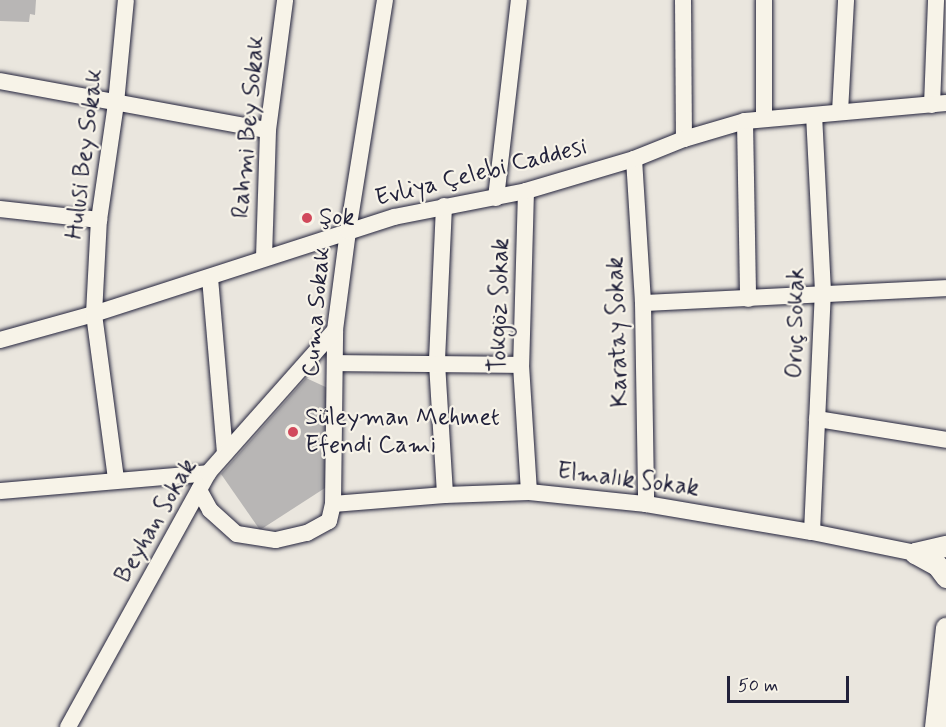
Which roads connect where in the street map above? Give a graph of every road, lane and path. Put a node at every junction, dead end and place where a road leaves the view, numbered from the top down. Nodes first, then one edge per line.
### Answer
1 (126, 0) edge
2 (285, 0) edge
3 (385, 0) edge
4 (519, 0) edge
5 (683, 0) edge
6 (764, 0) edge
7 (846, 0) edge
8 (936, 0) edge
9 (0, 81) edge
10 (116, 103) junction
11 (939, 104) edge
12 (840, 112) junction
13 (814, 115) junction
14 (764, 117) junction
15 (745, 121) junction
16 (268, 130) junction
17 (684, 139) junction
18 (634, 159) junction
19 (526, 191) junction
20 (496, 198) junction
21 (444, 206) junction
22 (0, 209) edge
23 (99, 220) junction
24 (348, 231) junction
25 (264, 258) junction
26 (210, 278) junction
27 (946, 288) edge
28 (823, 292) junction
29 (748, 299) junction
30 (642, 303) junction
31 (94, 314) junction
32 (335, 330) junction
33 (0, 340) edge
34 (335, 363) junction
35 (437, 363) junction
36 (521, 365) junction
37 (817, 419) junction
38 (946, 440) edge
39 (225, 453) junction
40 (208, 473) junction
41 (116, 479) junction
42 (199, 490) junction
43 (0, 491) edge
44 (530, 492) junction
45 (445, 495) junction
46 (333, 504) junction
47 (646, 504) junction
48 (812, 532) junction
49 (946, 546) edge
50 (915, 553) junction
51 (946, 577) edge
52 (946, 628) edge
53 (68, 727) edge
54 (935, 727) edge

1 - 10 street, Hulusi Bey Sokak
2 - 16 street, Rahmi Bey Sokak
3 - 24 street, Cuma Sokak
4 - 20 street
5 - 17 street
6 - 14 street
7 - 12 street
8 - 11 street
9 - 10 street
10 - 16 street
10 - 23 street, Hulusi Bey Sokak
11 - 12 street, Evliya Çelebi Caddesi
12 - 13 street, Evliya Çelebi Caddesi
13 - 14 street, Evliya Çelebi Caddesi
13 - 28 street, Oruç Sokak
14 - 15 street, Evliya Çelebi Caddesi
15 - 17 street, Evliya Çelebi Caddesi
15 - 29 street
16 - 25 street, Rahmi Bey Sokak
17 - 18 street, Evliya Çelebi Caddesi
18 - 19 street, Evliya Çelebi Caddesi
18 - 30 street, Karatay Sokak
19 - 20 street, Evliya Çelebi Caddesi
19 - 36 street, Tokgöz Sokak
20 - 21 street, Evliya Çelebi Caddesi
21 - 24 street, Evliya Çelebi Caddesi
21 - 35 street
22 - 23 street
23 - 31 street, Hulusi Bey Sokak
24 - 25 street, Evliya Çelebi Caddesi
24 - 32 street, Cuma Sokak
25 - 26 street, Evliya Çelebi Caddesi
26 - 31 street, Evliya Çelebi Caddesi
26 - 39 street
27 - 28 street
28 - 29 street
28 - 37 street, Oruç Sokak
29 - 30 street
30 - 47 street, Karatay Sokak
31 - 33 street, Evliya Çelebi Caddesi
31 - 41 street, Hulusi Bey Sokak
32 - 34 street, Cuma Sokak
32 - 39 street, Beyhan Sokak
34 - 35 street
34 - 46 street, Cuma Sokak
35 - 36 street
35 - 45 street
36 - 44 street, Tokgöz Sokak
37 - 38 street
37 - 48 street, Oruç Sokak
39 - 40 street, Beyhan Sokak
40 - 41 street
40 - 42 street, Beyhan Sokak
41 - 43 street
42 - 46 street
42 - 53 street, Beyhan Sokak
44 - 45 street, Elmalık Sokak
44 - 47 street, Elmalık Sokak
45 - 46 street, Elmalık Sokak
47 - 48 street, Elmalık Sokak
48 - 50 street, Elmalık Sokak
49 - 50 main road
50 - 51 main road
52 - 54 main road

